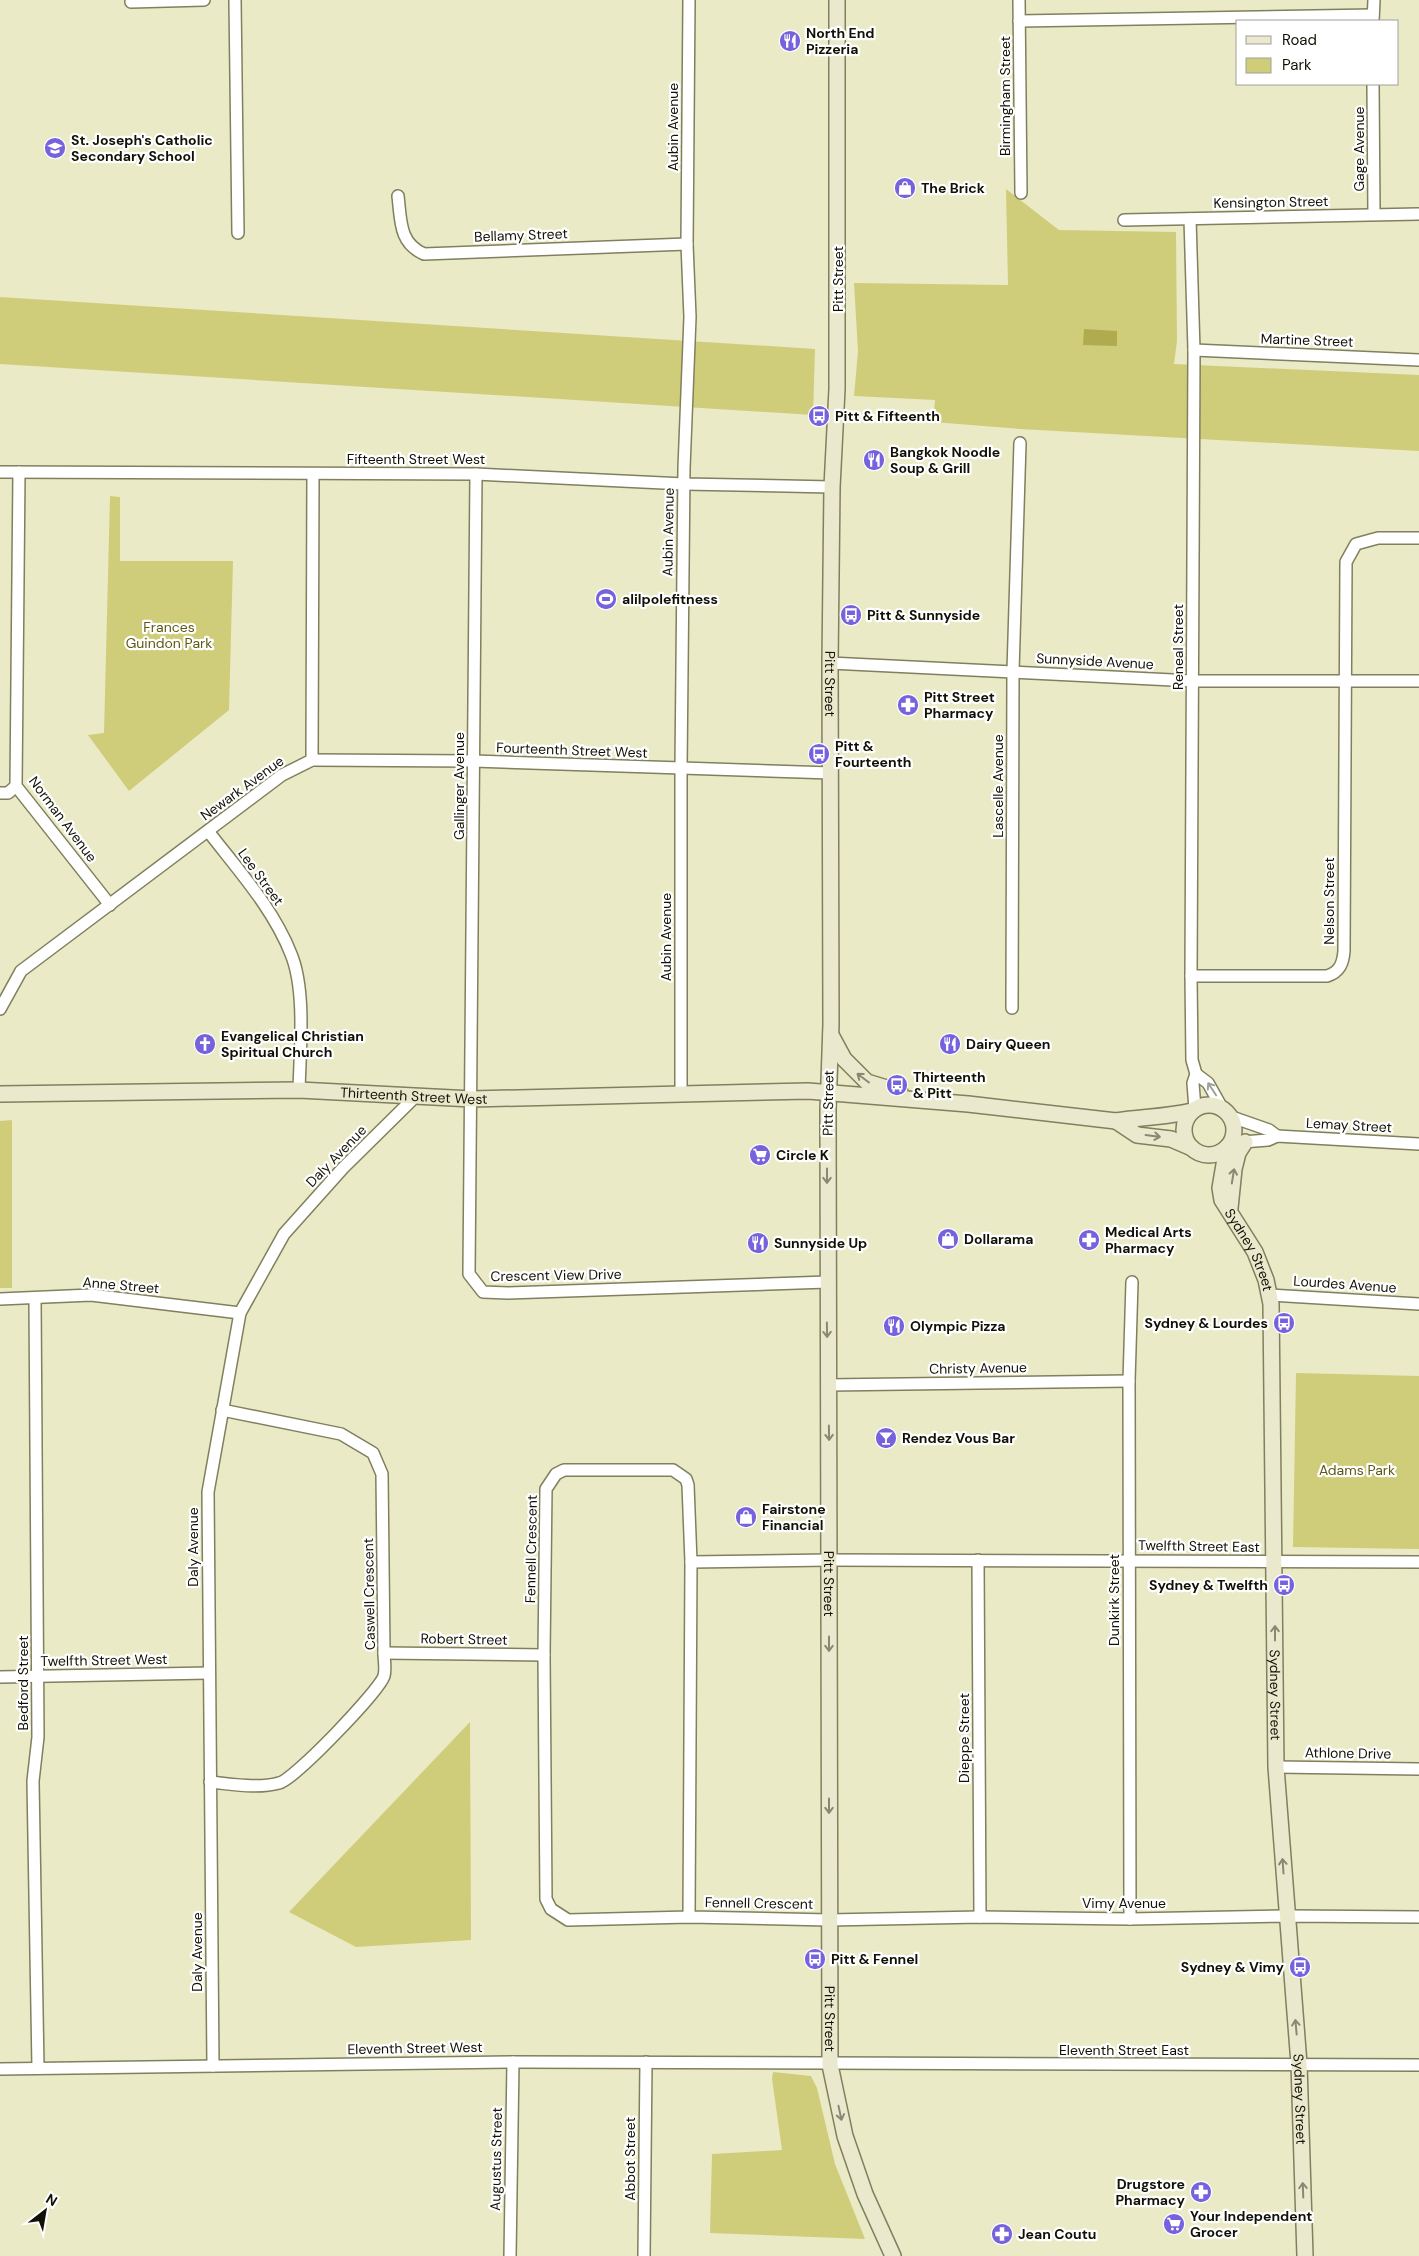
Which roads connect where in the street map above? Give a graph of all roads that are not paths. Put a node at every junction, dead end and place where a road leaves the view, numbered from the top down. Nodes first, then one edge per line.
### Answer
1 (204, 0) edge
2 (235, 0) edge
3 (689, 0) edge
4 (837, 0) edge
5 (1019, 0) edge
6 (1374, 0) edge
7 (131, 2) dead end
8 (1373, 18) edge
9 (1019, 22) junction
10 (1373, 85) edge
11 (1020, 193) dead end
12 (398, 196) dead end
13 (1374, 214) junction
14 (1419, 214) edge
15 (1190, 219) junction
16 (1124, 220) dead end
17 (238, 233) dead end
18 (687, 244) junction
19 (1194, 350) junction
20 (1419, 360) edge
21 (1020, 443) dead end
22 (0, 472) edge
23 (19, 472) junction
24 (313, 474) junction
25 (476, 474) junction
26 (684, 484) junction
27 (832, 487) junction
28 (1419, 538) edge
29 (830, 663) junction
30 (1013, 671) junction
31 (1193, 681) junction
32 (1419, 681) edge
33 (1345, 682) junction
34 (312, 760) junction
35 (474, 761) junction
36 (681, 769) junction
37 (831, 773) junction
38 (16, 786) junction
39 (0, 793) edge
40 (208, 831) junction
41 (110, 905) junction
42 (1191, 976) junction
43 (1012, 1008) dead end
44 (0, 1009) edge
45 (830, 1034) junction
46 (1196, 1074) junction
47 (299, 1090) junction
48 (828, 1092) junction
49 (0, 1093) edge
50 (681, 1094) junction
51 (416, 1096) junction
52 (472, 1099) junction
53 (925, 1100) junction
54 (1194, 1110) junction
55 (1225, 1112) junction
56 (1116, 1122) junction
57 (1276, 1136) junction
58 (1245, 1142) junction
59 (1419, 1144) edge
60 (1228, 1145) junction
61 (1192, 1148) junction
62 (1229, 1212) junction
63 (827, 1282) junction
64 (1132, 1282) dead end
65 (1269, 1295) junction
66 (35, 1298) junction
67 (0, 1299) edge
68 (1419, 1304) edge
69 (240, 1313) junction
70 (1128, 1381) junction
71 (828, 1385) junction
72 (222, 1410) junction
73 (829, 1560) junction
74 (978, 1560) junction
75 (1130, 1560) junction
76 (691, 1562) junction
77 (1274, 1562) junction
78 (1419, 1562) edge
79 (384, 1652) junction
80 (544, 1655) junction
81 (209, 1674) junction
82 (0, 1677) edge
83 (38, 1677) junction
84 (1276, 1767) junction
85 (1419, 1769) edge
86 (210, 1782) junction
87 (980, 1916) junction
88 (1286, 1916) junction
89 (1419, 1917) edge
90 (689, 1918) junction
91 (1130, 1919) junction
92 (829, 1920) junction
93 (513, 2062) junction
94 (646, 2062) junction
95 (1299, 2064) junction
96 (830, 2065) junction
97 (1419, 2065) edge
98 (212, 2066) junction
99 (38, 2068) junction
100 (0, 2069) edge
101 (510, 2256) edge
102 (644, 2256) edge
103 (893, 2256) edge
104 (1305, 2256) edge

1 - 7 street
2 - 17 street
3 - 18 street, Aubin Avenue
4 - 27 street, Pitt Street
5 - 9 street, Birmingham Street
6 - 8 street
8 - 9 street
9 - 11 street, Birmingham Street
10 - 13 street, Gage Avenue
12 - 18 street, Bellamy Street
13 - 14 street, Kensington Street
13 - 15 street, Kensington Street
15 - 16 street, Kensington Street
15 - 19 street, Reneal Street
18 - 26 street, Aubin Avenue
19 - 20 street, Martine Street
19 - 31 street, Reneal Street
21 - 30 street, Lascelle Avenue
22 - 23 street, Fifteenth Street West
23 - 24 street, Fifteenth Street West
23 - 38 street, Norman Avenue
24 - 25 street, Fifteenth Street West
24 - 34 street
25 - 26 street, Fifteenth Street West
25 - 35 street, Gallinger Avenue
26 - 27 street, Fifteenth Street West
26 - 36 street, Aubin Avenue
27 - 29 street, Pitt Street
28 - 33 street
29 - 30 street, Sunnyside Avenue
29 - 37 street, Pitt Street
30 - 31 street, Sunnyside Avenue
30 - 43 street, Lascelle Avenue
31 - 33 street, Sunnyside Avenue
31 - 42 street, Reneal Street
32 - 33 street, Sunnyside Avenue
33 - 42 street, Nelson Street
34 - 35 street, Fourteenth Street West
34 - 40 street, Newark Avenue
35 - 36 street, Fourteenth Street West
35 - 52 street, Gallinger Avenue
36 - 37 street, Fourteenth Street West
36 - 50 street, Aubin Avenue
37 - 45 street, Pitt Street
38 - 39 street
38 - 41 street, Norman Avenue
40 - 41 street, Newark Avenue
40 - 47 street, Lee Street
41 - 44 street, Newark Avenue
42 - 46 street, Reneal Street
45 - 48 street, Pitt Street
53 -> 45 street
46 - 54 street, Reneal Street
55 -> 46 street
47 - 49 street, Thirteenth Street West
47 - 51 street, Thirteenth Street West
48 - 50 street, Thirteenth Street West
48 - 53 street, Thirteenth Street West
48 -> 63 street, Pitt Street
50 - 52 street, Thirteenth Street West
51 - 52 street, Thirteenth Street West
51 - 69 street, Daly Avenue
52 - 63 street, Crescent View Drive
53 - 56 street
54 - 55 street
54 - 56 street
54 - 61 street
55 - 57 street, Lemay Street
55 - 60 street
56 -> 61 street
57 - 58 street, Lemay Street
57 - 59 street, Lemay Street
58 - 60 street, Lemay Street
62 -> 58 street
60 - 61 street
60 - 62 street, Sydney Street
62 - 65 street, Sydney Street
63 -> 71 street, Pitt Street
64 - 70 street, Dunkirk Street
65 - 68 street, Lourdes Avenue
65 - 77 street, Sydney Street
66 - 67 street, Anne Street
66 - 69 street, Anne Street
66 - 83 street, Bedford Street
69 - 72 street, Daly Avenue
70 - 71 street, Christy Avenue
70 - 75 street, Dunkirk Street
71 -> 73 street, Pitt Street
72 - 79 street, Caswell Crescent
72 - 81 street, Daly Avenue
73 - 74 street, Twelfth Street East
73 - 76 street
73 -> 92 street, Pitt Street
74 - 75 street, Twelfth Street East
74 - 87 street, Dieppe Street
75 - 77 street, Twelfth Street East
75 - 91 street, Dunkirk Street
76 - 80 street, Fennell Crescent
76 - 90 street, Fennell Crescent
77 - 78 street, Twelfth Street East
84 -> 77 street, Sydney Street
79 - 80 street, Robert Street
79 - 86 street, Caswell Crescent
80 - 90 street, Fennell Crescent
81 - 83 street, Twelfth Street West
81 - 86 street, Daly Avenue
82 - 83 street, Twelfth Street West
83 - 99 street, Bedford Street
84 - 85 street, Athlone Drive
88 -> 84 street, Sydney Street
86 - 98 street, Daly Avenue
87 - 91 street, Vimy Avenue
87 - 92 street, Vimy Avenue
88 - 89 street, Vimy Avenue
88 - 91 street, Vimy Avenue
95 -> 88 street, Sydney Street
90 - 92 street, Fennell Crescent
92 - 96 street, Pitt Street
93 - 94 street, Eleventh Street West
93 - 98 street, Eleventh Street West
93 - 101 street, Augustus Street
94 - 96 street, Eleventh Street West
94 - 102 street, Abbot Street
95 - 96 street, Eleventh Street East
95 - 97 street, Eleventh Street East
104 -> 95 street, Sydney Street
96 -> 103 street, Pitt Street
98 - 99 street, Eleventh Street West
99 - 100 street, Eleventh Street West

